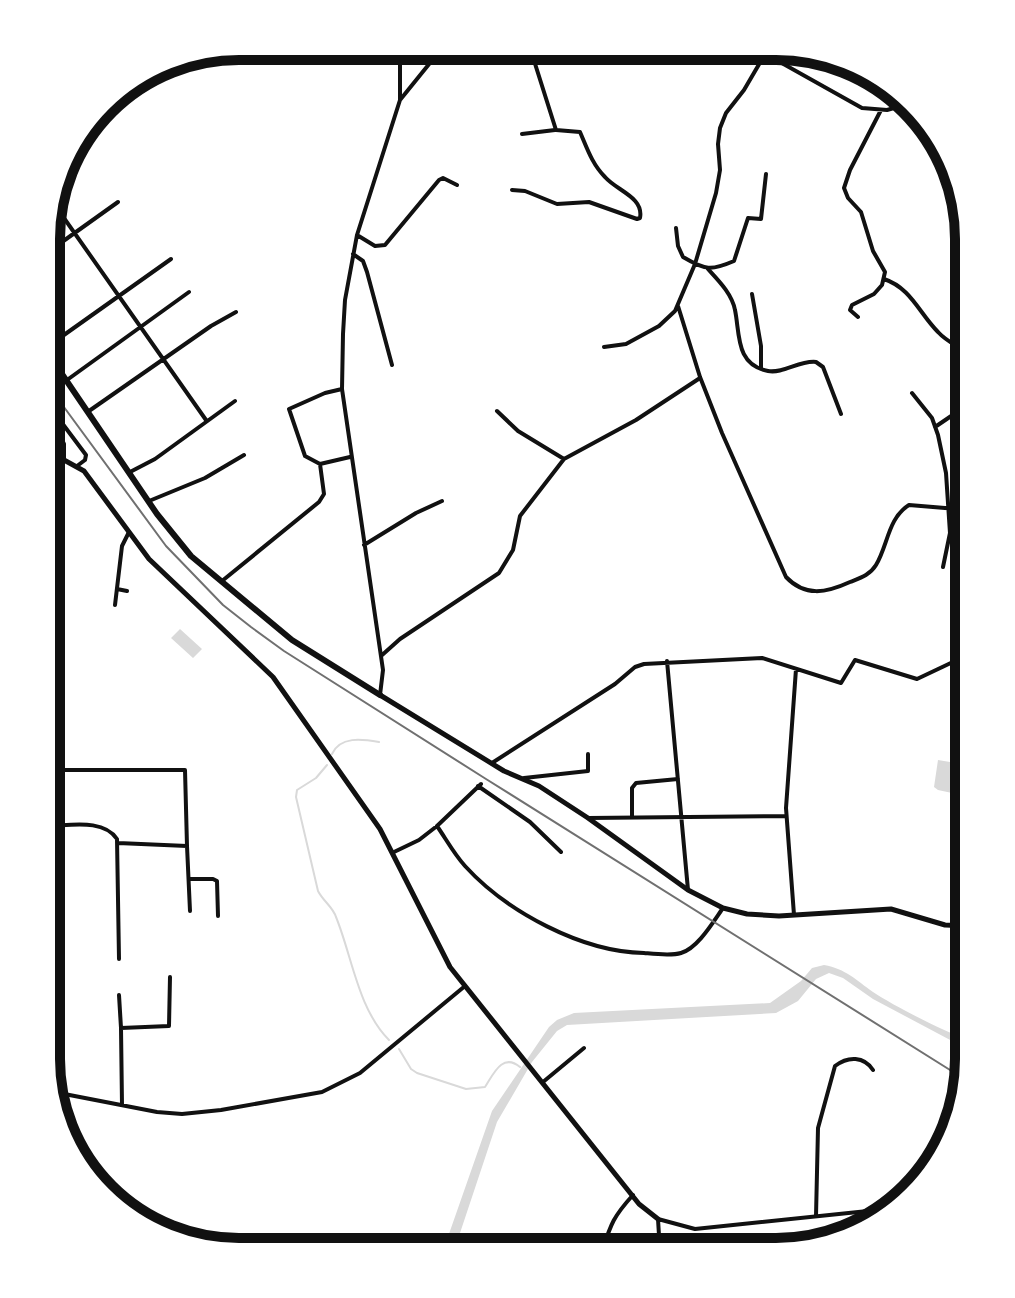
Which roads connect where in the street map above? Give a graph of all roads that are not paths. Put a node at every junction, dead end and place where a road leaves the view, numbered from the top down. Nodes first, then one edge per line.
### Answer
1 (400, 60) edge
2 (432, 60) edge
3 (534, 60) edge
4 (762, 60) edge
5 (775, 60) edge
6 (400, 100) junction
7 (897, 107) edge
8 (881, 110) junction
9 (556, 130) junction
10 (522, 134) dead end
11 (766, 174) dead end
12 (457, 185) dead end
13 (512, 190) dead end
14 (118, 202) dead end
15 (62, 216) edge
16 (676, 228) dead end
17 (74, 233) junction
18 (357, 235) junction
19 (60, 243) edge
20 (353, 254) junction
21 (171, 259) dead end
22 (695, 264) junction
23 (708, 269) junction
24 (884, 279) junction
25 (189, 292) dead end
26 (752, 294) dead end
27 (119, 296) junction
28 (678, 306) junction
29 (236, 312) dead end
30 (858, 317) dead end
31 (141, 328) junction
32 (60, 340) edge
33 (604, 347) dead end
34 (955, 347) edge
35 (163, 359) junction
36 (392, 365) dead end
37 (761, 369) junction
38 (60, 370) edge
39 (700, 377) junction
40 (67, 380) junction
41 (342, 389) junction
42 (912, 393) dead end
43 (235, 401) dead end
44 (89, 411) junction
45 (497, 411) dead end
46 (955, 413) edge
47 (841, 414) dead end
48 (60, 420) edge
49 (206, 420) junction
50 (935, 427) junction
51 (60, 436) edge
52 (244, 455) dead end
53 (350, 457) junction
54 (564, 459) junction
55 (60, 460) edge
56 (64, 460) junction
57 (320, 464) junction
58 (77, 466) junction
59 (130, 472) junction
60 (149, 501) junction
61 (442, 501) dead end
62 (950, 507) junction
63 (955, 508) edge
64 (129, 532) junction
65 (364, 545) junction
66 (943, 567) dead end
67 (220, 582) junction
68 (117, 589) junction
69 (127, 591) dead end
70 (115, 605) dead end
71 (381, 656) junction
72 (667, 661) junction
73 (955, 661) edge
74 (796, 669) junction
75 (380, 695) junction
76 (588, 754) dead end
77 (491, 763) junction
78 (60, 770) edge
79 (522, 779) junction
80 (678, 779) junction
81 (681, 816) junction
82 (786, 816) junction
83 (632, 817) junction
84 (588, 818) junction
85 (60, 826) edge
86 (437, 826) junction
87 (118, 843) junction
88 (187, 846) junction
89 (394, 852) junction
90 (561, 852) dead end
91 (189, 879) junction
92 (688, 890) junction
93 (723, 908) junction
94 (190, 911) dead end
95 (794, 915) junction
96 (218, 916) dead end
97 (955, 925) edge
98 (119, 959) dead end
99 (170, 977) dead end
100 (465, 986) junction
101 (119, 995) dead end
102 (121, 1028) junction
103 (584, 1048) dead end
104 (873, 1070) dead end
105 (543, 1082) junction
106 (64, 1094) edge
107 (122, 1105) junction
108 (633, 1195) junction
109 (871, 1211) edge
110 (816, 1216) junction
111 (658, 1219) junction
112 (605, 1238) edge
113 (659, 1238) edge

1 - 6 street
2 - 6 street
3 - 9 street
4 - 22 street
5 - 8 street
6 - 18 street
7 - 8 street
8 - 24 street
9 - 10 street
9 - 13 street
11 - 23 street
12 - 18 street
14 - 17 street
15 - 17 street
16 - 22 street
17 - 19 street
17 - 27 street
18 - 20 street
20 - 36 street
20 - 41 street
21 - 27 street
22 - 23 street
22 - 28 street
23 - 37 street
24 - 30 street
24 - 34 street
25 - 31 street
26 - 37 street
27 - 31 street
27 - 32 street
28 - 33 street
28 - 39 street
29 - 35 street
31 - 35 street
31 - 40 street
35 - 44 street
35 - 49 street
37 - 47 street
38 - 40 main road
39 - 54 street
39 - 62 street
40 - 44 main road
41 - 53 street
41 - 57 street
42 - 50 street
43 - 49 street
44 - 59 main road
45 - 54 street
46 - 50 street
48 - 58 street
49 - 59 street
50 - 62 street
51 - 56 street
52 - 60 street
53 - 57 street
53 - 65 street
54 - 71 street
55 - 56 street
56 - 58 street
57 - 67 street
58 - 64 street
59 - 60 main road
60 - 67 main road
61 - 65 street
62 - 63 street
62 - 66 street
64 - 68 street
64 - 89 street
65 - 71 street
67 - 75 main road
68 - 69 street
68 - 70 street
71 - 75 street
72 - 74 street
72 - 77 street
72 - 80 street
73 - 74 street
74 - 82 street
75 - 77 street
76 - 79 street
77 - 79 street
78 - 88 street
79 - 84 street
80 - 81 street
80 - 83 street
81 - 82 street
81 - 83 street
81 - 92 street
82 - 95 street
83 - 84 street
84 - 92 street
85 - 87 street
86 - 89 street
86 - 90 street
86 - 93 street
87 - 88 street
87 - 98 street
88 - 91 street
89 - 100 street
91 - 94 street
91 - 96 street
92 - 93 street
93 - 95 street
95 - 97 street
99 - 102 street
100 - 105 street
100 - 107 street
101 - 102 street
102 - 107 street
103 - 105 street
104 - 110 street
105 - 108 street
106 - 107 street
108 - 111 street
108 - 112 street
109 - 110 street
110 - 111 street
111 - 113 street

